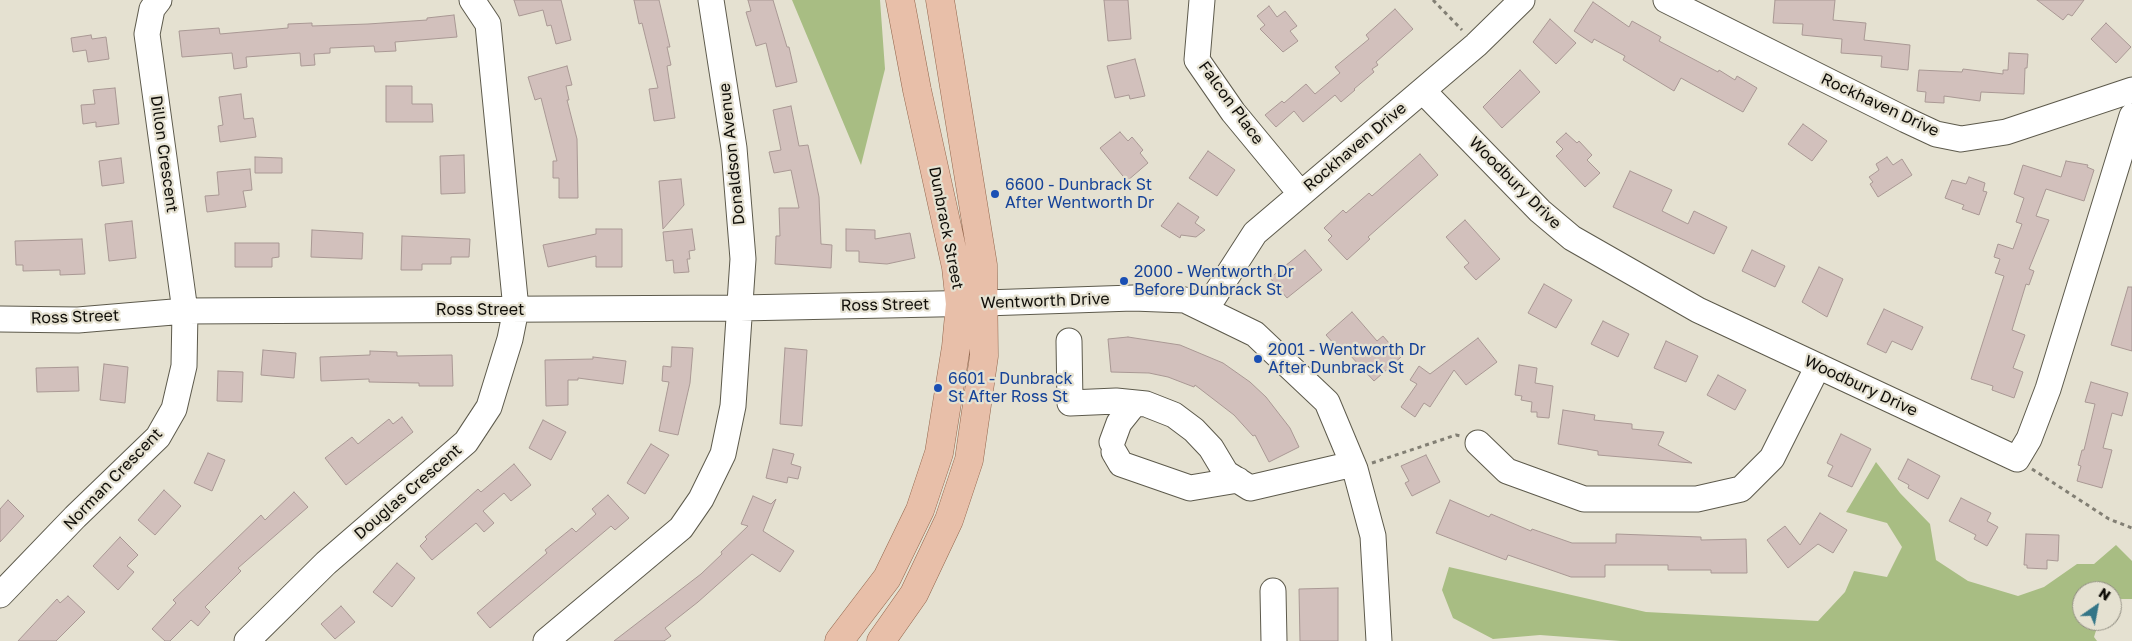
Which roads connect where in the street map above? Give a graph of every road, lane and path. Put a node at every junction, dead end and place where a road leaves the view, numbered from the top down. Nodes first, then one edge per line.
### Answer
1 (160, 0) edge
2 (472, 0) edge
3 (711, 0) edge
4 (900, 0) edge
5 (940, 0) edge
6 (1202, 0) edge
7 (1433, 0) edge
8 (1522, 0) edge
9 (1666, 0) edge
10 (1476, 45) junction
11 (2132, 90) edge
12 (1423, 91) junction
13 (2132, 116) edge
14 (1300, 193) junction
15 (972, 304) junction
16 (740, 308) junction
17 (516, 309) junction
18 (1206, 310) junction
19 (186, 311) junction
20 (0, 319) edge
21 (1069, 341) dead end
22 (1818, 366) junction
23 (1134, 403) junction
24 (1478, 443) joint
25 (2017, 459) junction
26 (1354, 467) junction
27 (1238, 480) junction
28 (2132, 528) edge
29 (1274, 591) dead end
30 (0, 595) edge
31 (247, 641) edge
32 (546, 641) edge
33 (839, 641) edge
34 (881, 641) edge
35 (1274, 641) edge
36 (1378, 641) edge

1 - 19 street, Dillon Crescent
2 - 17 street
3 - 16 street, Donaldson Avenue
4 - 15 main road, Dunbrack Street
5 - 15 main road, Dunbrack Street
6 - 14 street, Falcon Place
7 - 10 path
8 - 10 street, Rockhaven Drive
9 - 11 street, Rockhaven Drive
10 - 12 street, Rockhaven Drive
12 - 14 street, Rockhaven Drive
12 - 22 street, Woodbury Drive
13 - 25 street
14 - 18 street, Rockhaven Drive
15 - 16 street, Ross Street
15 - 18 street, Wentworth Drive
15 - 33 main road, Dunbrack Street
15 - 34 main road, Dunbrack Street
16 - 17 street, Ross Street
16 - 32 street
17 - 19 street, Ross Street
17 - 31 street, Douglas Crescent
18 - 26 street, Wentworth Drive
19 - 20 street, Ross Street
19 - 30 street, Norman Crescent
21 - 23 street
22 - 24 street
22 - 25 street, Woodbury Drive
23 - 27 street
23 - 27 street
24 - 26 path
25 - 28 path
26 - 27 street
26 - 36 street, Wentworth Drive
29 - 35 street

